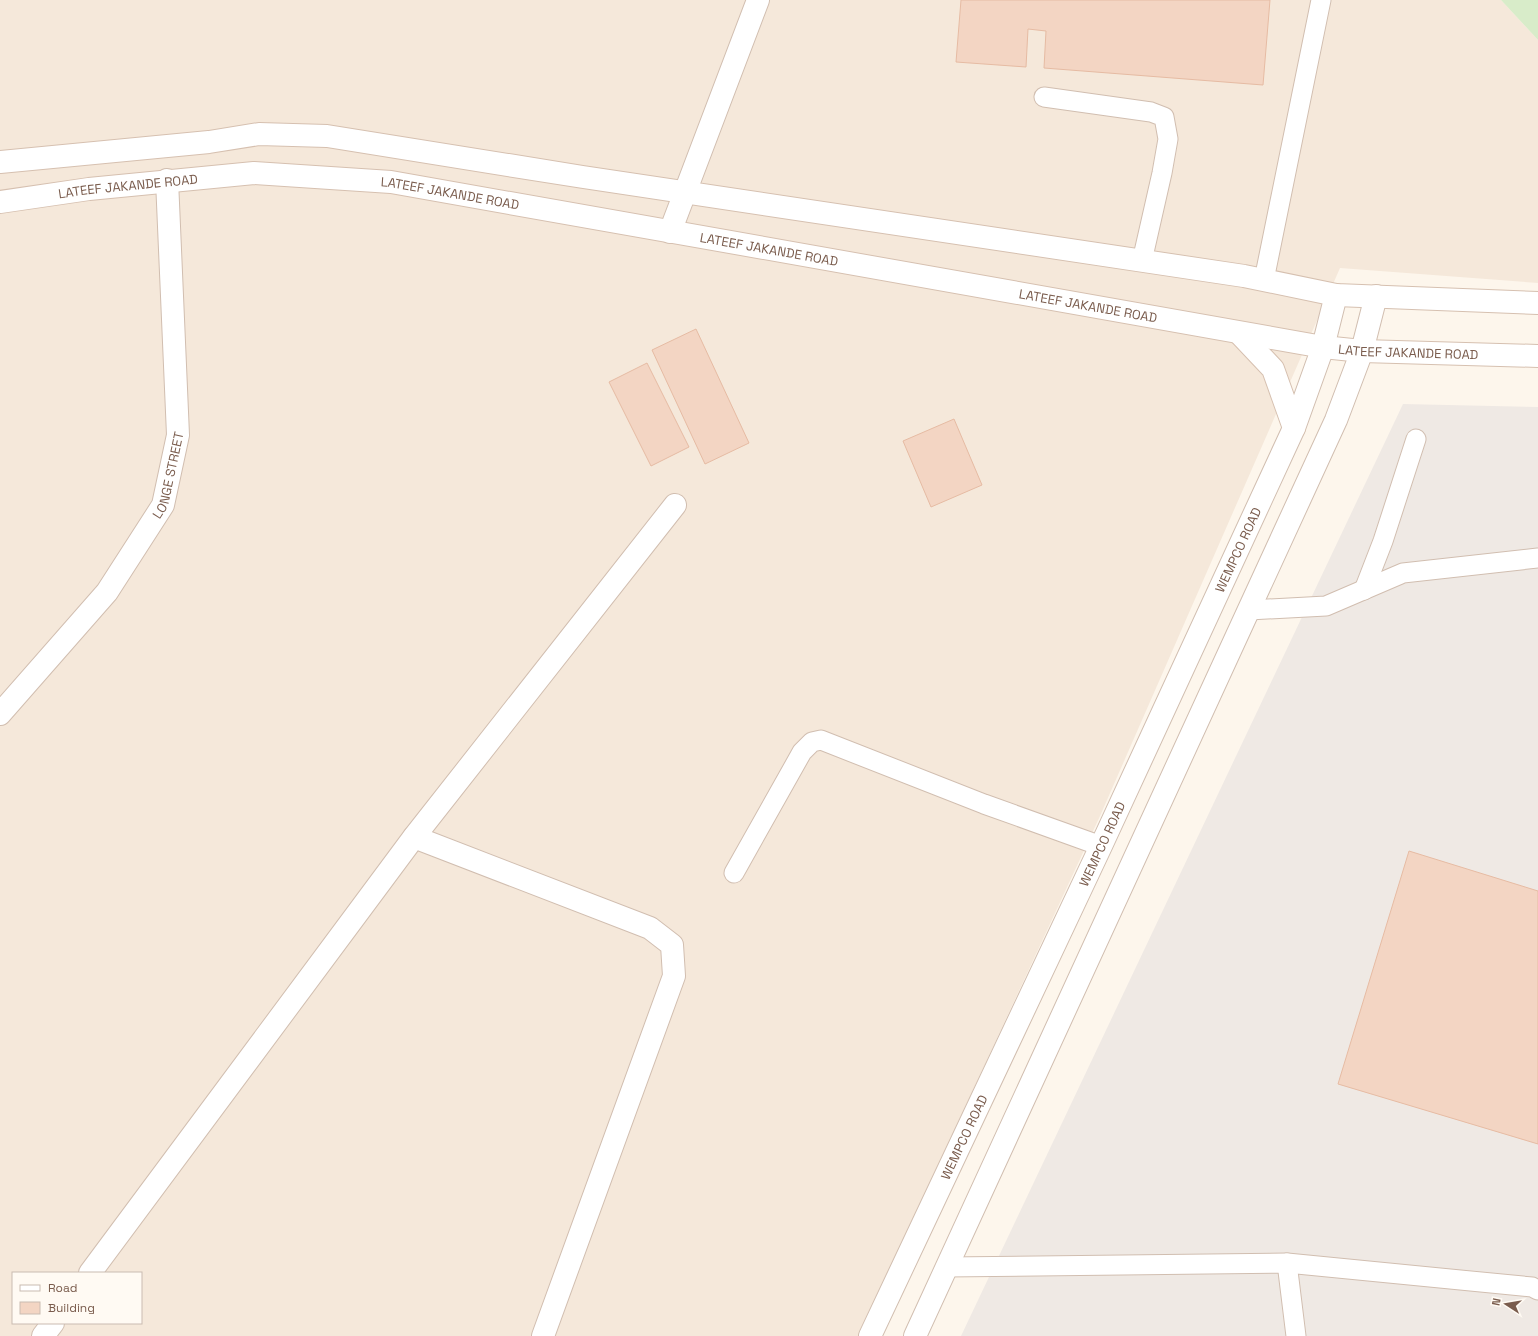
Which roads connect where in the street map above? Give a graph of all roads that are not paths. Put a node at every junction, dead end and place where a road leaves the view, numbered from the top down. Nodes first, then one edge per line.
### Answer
1 (758, 0) edge
2 (1321, 0) edge
3 (1044, 97) dead end
4 (0, 162) edge
5 (167, 180) junction
6 (686, 192) junction
7 (0, 202) edge
8 (670, 232) junction
9 (1142, 261) junction
10 (1264, 280) junction
11 (1336, 294) junction
12 (1376, 296) junction
13 (1538, 303) edge
14 (1239, 332) junction
15 (1322, 347) junction
16 (1362, 350) junction
17 (1538, 356) edge
18 (1294, 428) junction
19 (1416, 439) dead end
20 (675, 505) dead end
21 (1538, 558) edge
22 (1364, 590) junction
23 (1249, 610) junction
24 (0, 714) edge
25 (414, 837) junction
26 (1101, 846) junction
27 (734, 873) dead end
28 (1287, 1263) junction
29 (946, 1267) junction
30 (91, 1272) edge
31 (1538, 1290) edge
32 (52, 1324) edge
33 (43, 1336) edge
34 (543, 1336) edge
35 (870, 1336) edge
36 (914, 1336) edge
37 (1296, 1336) edge

1 - 6 street
2 - 10 lane
3 - 9 lane
4 - 6 street
5 - 7 street, LATEEF JAKANDE ROAD
5 - 8 street, LATEEF JAKANDE ROAD
5 - 24 street, LONGE STREET
6 - 8 street
6 - 9 street
8 - 14 street, LATEEF JAKANDE ROAD
9 - 10 street
10 - 11 street
11 - 12 street
11 - 15 street, WEMPCO ROAD
12 - 13 street
12 - 16 street
14 - 15 street, LATEEF JAKANDE ROAD
14 - 18 street
15 - 16 street, LATEEF JAKANDE ROAD
15 - 18 street, WEMPCO ROAD
16 - 17 street, LATEEF JAKANDE ROAD
16 - 23 street
18 - 26 street, WEMPCO ROAD
19 - 22 lane
20 - 25 street
21 - 22 lane
22 - 23 lane
23 - 29 street
25 - 30 street
25 - 34 street
26 - 27 lane
26 - 35 street, WEMPCO ROAD
28 - 29 lane
28 - 31 lane
28 - 37 lane
29 - 36 street
32 - 33 street

